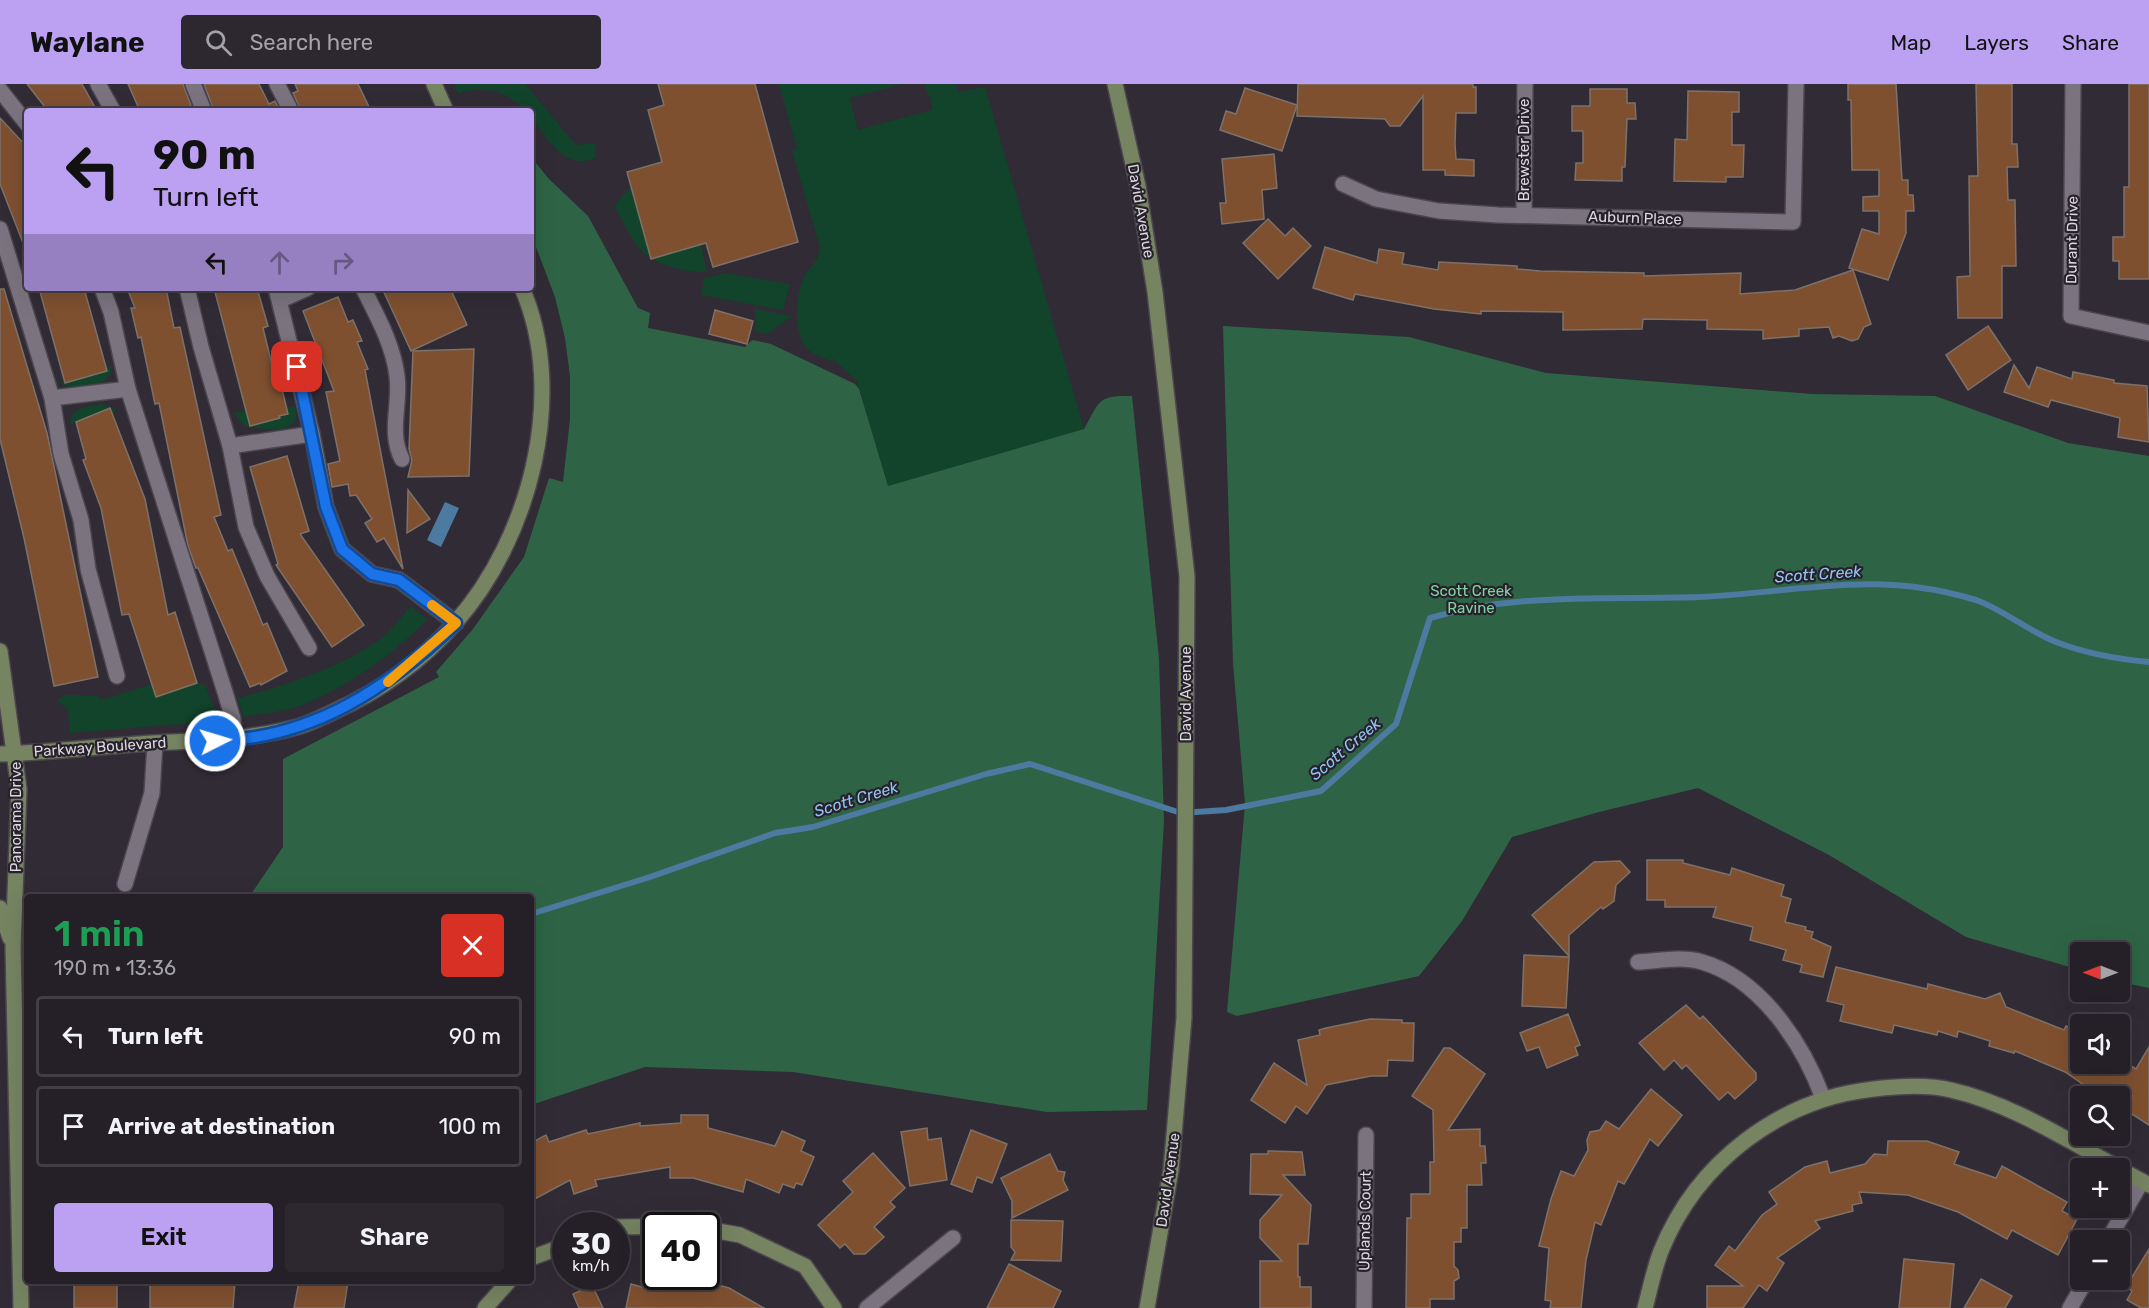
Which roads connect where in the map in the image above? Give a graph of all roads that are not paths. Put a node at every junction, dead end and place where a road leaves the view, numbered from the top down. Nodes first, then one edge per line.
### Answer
1 (98, 84) edge
2 (193, 84) edge
3 (277, 84) edge
4 (434, 84) edge
5 (1115, 84) edge
6 (1525, 84) edge
7 (1796, 84) edge
8 (2073, 84) edge
9 (0, 90) edge
10 (111, 108) edge
11 (203, 108) edge
12 (289, 108) edge
13 (445, 108) edge
14 (24, 120) edge
15 (1343, 184) dead end
16 (1524, 215) junction
17 (0, 229) edge
18 (103, 291) edge
19 (188, 291) edge
20 (364, 291) edge
21 (523, 291) edge
22 (279, 294) edge
23 (2149, 333) edge
24 (128, 388) junction
25 (52, 398) junction
26 (312, 434) junction
27 (230, 446) junction
28 (402, 459) dead end
29 (456, 623) junction
30 (309, 648) dead end
31 (0, 651) edge
32 (117, 676) dead end
33 (235, 740) junction
34 (155, 743) junction
35 (16, 753) junction
36 (0, 754) edge
37 (125, 884) dead end
38 (0, 908) edge
39 (13, 947) junction
40 (1638, 962) dead end
41 (1823, 1098) junction
42 (1366, 1135) dead end
43 (2099, 1158) edge
44 (2130, 1175) edge
45 (2146, 1183) edge
46 (2115, 1230) edge
47 (720, 1231) edge
48 (953, 1238) dead end
49 (552, 1250) edge
50 (534, 1257) edge
51 (506, 1284) edge
52 (2080, 1290) edge
53 (21, 1308) edge
54 (485, 1308) edge
55 (834, 1308) edge
56 (867, 1308) edge
57 (1147, 1308) edge
58 (1364, 1308) edge
59 (1645, 1308) edge
60 (2070, 1308) edge

1 - 10 street
2 - 11 street
3 - 12 street
4 - 13 street
5 - 57 street, David Avenue
6 - 16 street, Brewster Drive
7 - 16 street, Auburn Place
8 - 23 street, Durant Drive
9 - 14 street
15 - 16 street, Auburn Place
17 - 25 street
18 - 24 street
19 - 27 street
20 - 28 street
21 - 29 street, Parkway Boulevard
22 - 26 street
24 - 25 street
24 - 33 street
25 - 32 street
26 - 27 street
26 - 29 street
27 - 30 street
29 - 33 street, Parkway Boulevard
31 - 35 street, Panorama Drive
33 - 34 street, Parkway Boulevard
34 - 35 street, Parkway Boulevard
34 - 37 street
35 - 36 street, Parkway Boulevard
35 - 39 street, Panorama Drive
38 - 39 street
39 - 53 street, Panorama Drive
40 - 41 street
41 - 43 street
41 - 59 street
42 - 58 street, Uplands Court
44 - 45 street
45 - 46 street
47 - 55 street
48 - 56 street
49 - 50 street
51 - 54 street
52 - 60 street

